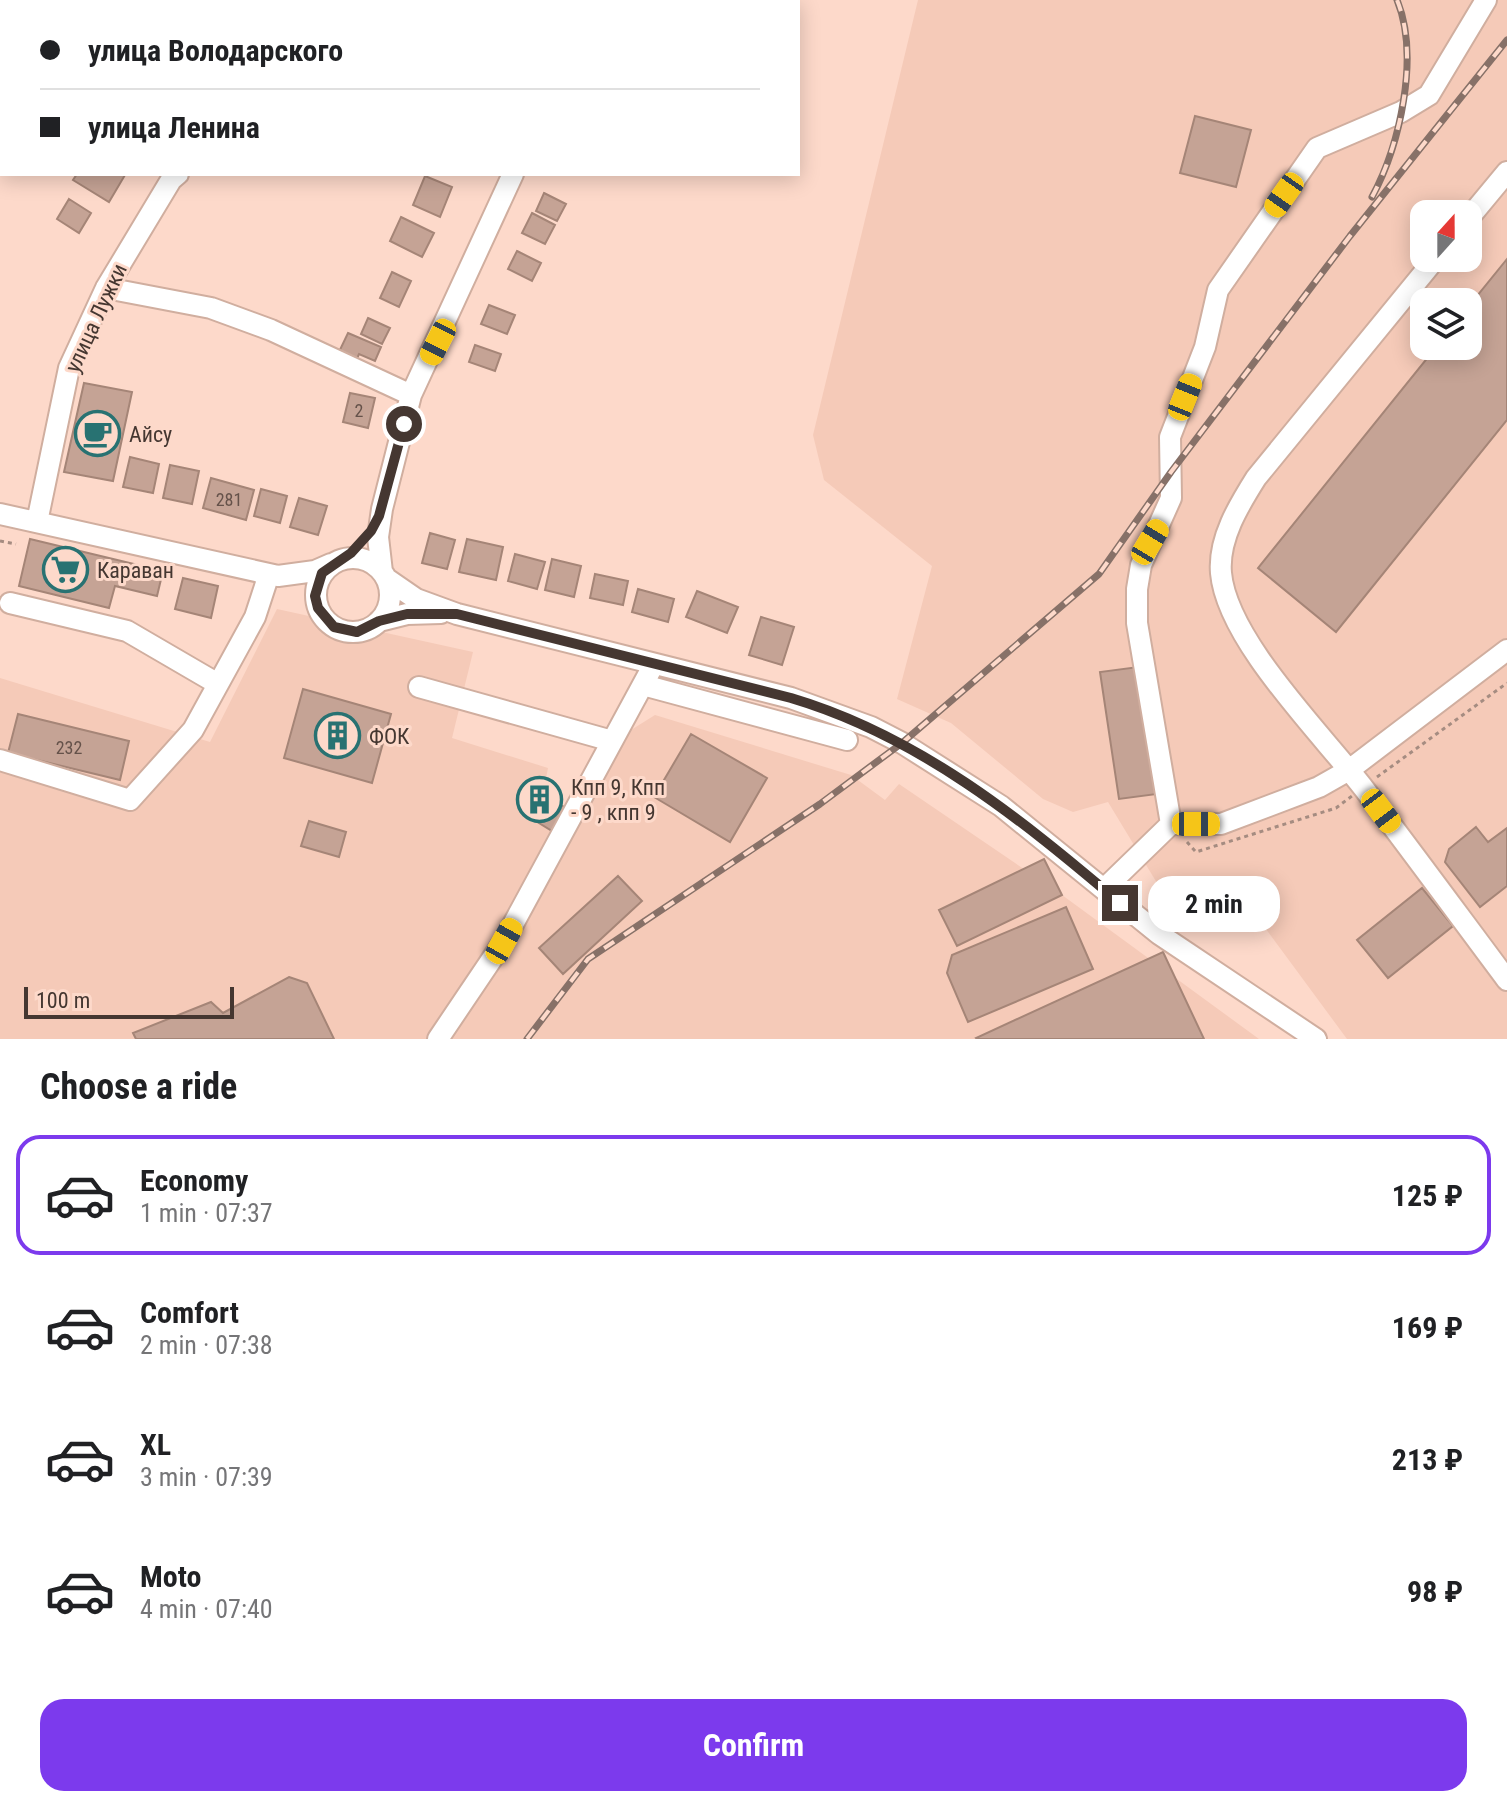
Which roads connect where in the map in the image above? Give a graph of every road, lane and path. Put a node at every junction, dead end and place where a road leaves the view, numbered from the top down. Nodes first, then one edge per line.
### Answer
1 (1486, 0) edge
2 (1507, 172) edge
3 (176, 176) edge
4 (512, 176) edge
5 (1482, 202) edge
6 (1425, 272) edge
7 (106, 288) junction
8 (411, 395) junction
9 (382, 509) junction
10 (8, 516) edge
11 (37, 522) junction
12 (0, 541) edge
13 (16, 544) dead end
14 (338, 561) junction
15 (274, 575) junction
16 (384, 576) junction
17 (10, 603) dead end
18 (318, 608) junction
19 (457, 614) junction
20 (379, 621) junction
21 (1507, 650) edge
22 (654, 664) junction
23 (218, 684) junction
24 (643, 685) junction
25 (419, 687) dead end
26 (847, 740) dead end
27 (612, 741) junction
28 (0, 760) edge
29 (1349, 770) junction
30 (1171, 824) junction
31 (1104, 889) junction
32 (1507, 980) edge
33 (438, 1039) edge
34 (1316, 1039) edge

1 - 30 street
2 - 5 street
3 - 7 street, улица Лужки
4 - 8 street
6 - 29 street
7 - 8 street
7 - 11 street, улица Лужки
8 - 9 street
9 - 14 street
9 - 16 street
10 - 11 street
11 - 15 street
12 - 13 path
14 - 15 street
14 - 16 street
14 - 18 street
15 - 18 street
15 - 23 street
16 - 19 street
16 - 20 street
17 - 23 street
18 - 20 street
19 - 20 street
19 - 22 street
21 - 29 street
22 - 24 street
22 - 31 street
23 - 28 street
24 - 26 street
24 - 27 street
25 - 27 street
27 - 33 street
29 - 30 street
29 - 32 street
30 - 31 street
31 - 34 street

